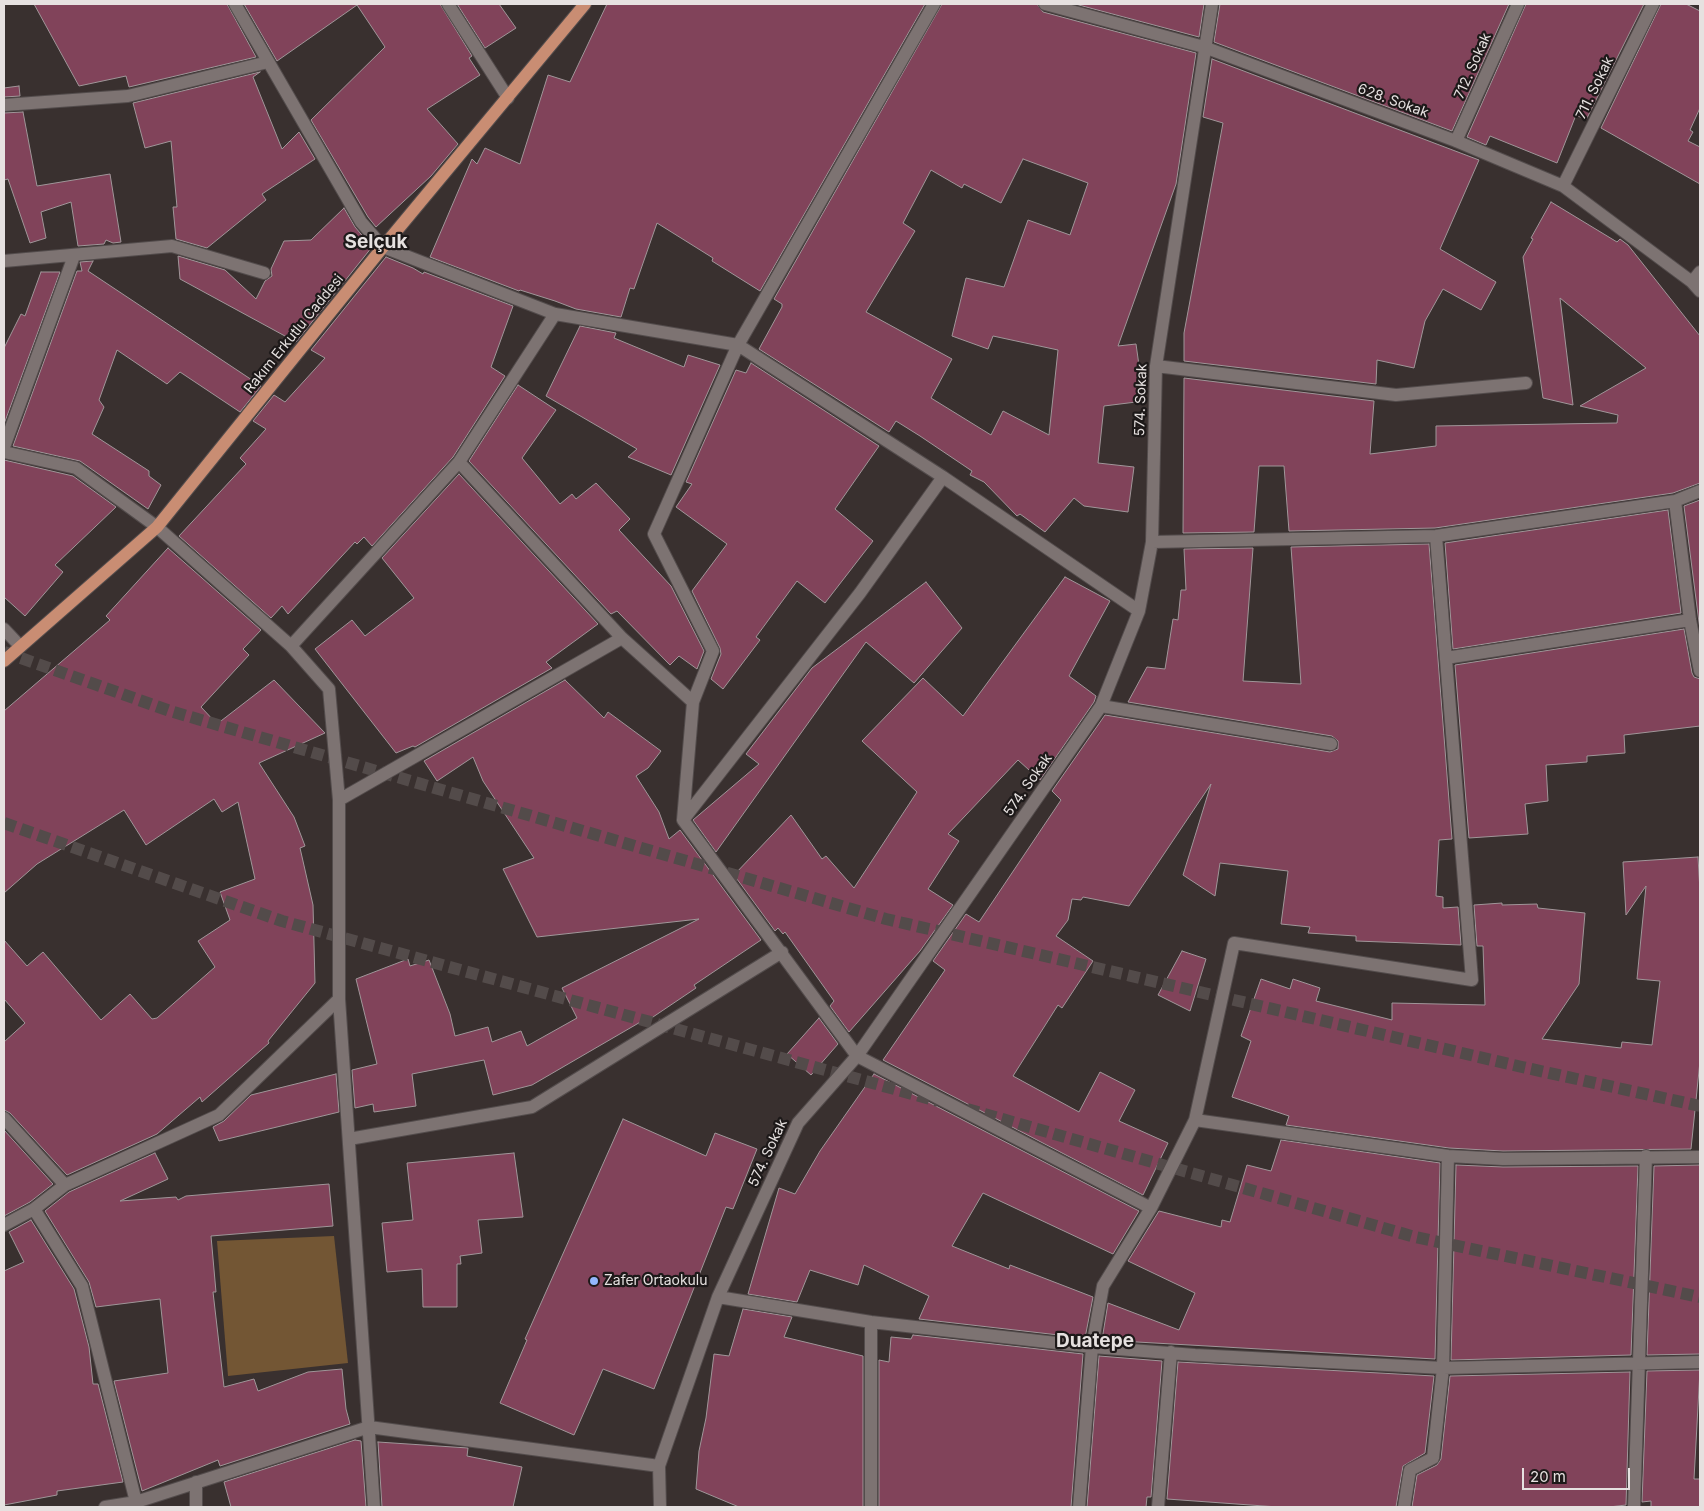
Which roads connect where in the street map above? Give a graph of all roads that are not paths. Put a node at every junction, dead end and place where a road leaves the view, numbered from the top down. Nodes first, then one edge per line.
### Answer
1 (235, 4) edge
2 (448, 4) edge
3 (585, 4) edge
4 (934, 4) edge
5 (1044, 4) edge
6 (1212, 4) edge
7 (1518, 4) edge
8 (1653, 4) edge
9 (1204, 47) junction
10 (268, 62) junction
11 (508, 98) junction
12 (4, 105) edge
13 (1456, 141) junction
14 (1563, 186) junction
15 (383, 247) junction
16 (74, 256) junction
17 (4, 261) edge
18 (1700, 272) edge
19 (264, 273) dead end
20 (1696, 287) edge
21 (555, 314) junction
22 (738, 345) junction
23 (1156, 366) junction
24 (1526, 383) dead end
25 (4, 447) edge
26 (4, 452) edge
27 (459, 462) junction
28 (943, 477) junction
29 (1700, 491) edge
30 (1675, 501) junction
31 (157, 527) junction
32 (1436, 536) junction
33 (1152, 542) junction
34 (1139, 611) junction
35 (1690, 620) junction
36 (4, 629) edge
37 (622, 638) junction
38 (20, 646) junction
39 (291, 646) junction
40 (1446, 658) junction
41 (4, 661) edge
42 (1700, 671) edge
43 (693, 702) junction
44 (1101, 706) junction
45 (1331, 744) dead end
46 (339, 800) junction
47 (683, 820) junction
48 (782, 952) junction
49 (339, 999) junction
50 (857, 1056) junction
51 (4, 1118) edge
52 (1195, 1120) junction
53 (349, 1139) junction
54 (1448, 1156) junction
55 (1646, 1156) junction
56 (1700, 1157) edge
57 (65, 1185) junction
58 (1151, 1208) junction
59 (34, 1209) junction
60 (4, 1225) edge
61 (718, 1297) junction
62 (871, 1322) junction
63 (1092, 1347) junction
64 (1171, 1352) junction
65 (1641, 1362) junction
66 (1700, 1362) edge
67 (1443, 1368) junction
68 (369, 1427) junction
69 (659, 1466) junction
70 (196, 1482) junction
71 (136, 1502) junction
72 (105, 1507) edge
73 (196, 1507) edge
74 (374, 1507) edge
75 (660, 1507) edge
76 (870, 1507) edge
77 (1079, 1507) edge
78 (1158, 1507) edge
79 (1404, 1507) edge
80 (1634, 1507) edge

1 - 10 street
2 - 11 street
3 - 11 main road, Rakım Erkutlu Caddesi
4 - 22 street
5 - 9 street, 628. Sokak
6 - 9 street, 574. Sokak
7 - 13 street, 712. Sokak
8 - 14 street, 711. Sokak
9 - 13 street, 628. Sokak
9 - 23 street, 574. Sokak
10 - 12 street
10 - 15 street
11 - 15 main road, Rakım Erkutlu Caddesi
13 - 14 street, 628. Sokak
14 - 20 street, 628. Sokak
15 - 21 street
15 - 31 main road, Rakım Erkutlu Caddesi
16 - 17 street
16 - 19 street
16 - 25 street
18 - 20 street
21 - 22 street
21 - 27 street
22 - 28 street
22 - 43 street
23 - 24 street
23 - 33 street, 574. Sokak
26 - 31 street
27 - 37 street
27 - 39 street
28 - 34 street
28 - 47 street
29 - 30 street
30 - 32 street
30 - 35 street
31 - 38 main road, Rakım Erkutlu Caddesi
31 - 39 street
32 - 33 street
32 - 40 street
33 - 34 street, 574. Sokak
34 - 44 street, 574. Sokak
35 - 40 street
35 - 42 street
36 - 38 street
37 - 43 street
37 - 46 street
38 - 41 main road, Rakım Erkutlu Caddesi
39 - 46 street
40 - 52 street
43 - 47 street
44 - 45 street
44 - 50 street, 574. Sokak
46 - 49 street
47 - 48 street
48 - 50 street
48 - 53 street
49 - 53 street
49 - 57 street
50 - 58 street
50 - 61 street, 574. Sokak
51 - 57 street
52 - 54 street
52 - 58 street
53 - 68 street
54 - 55 street
54 - 67 street
55 - 56 street
55 - 65 street
57 - 59 street
58 - 63 street
59 - 60 street
59 - 71 street
61 - 62 street
61 - 69 street, 574. Sokak
62 - 63 street
62 - 76 street
63 - 64 street
63 - 77 street
64 - 67 street
64 - 78 street
65 - 66 street
65 - 67 street
65 - 80 street
67 - 79 street
68 - 69 street
68 - 70 street
68 - 74 street
69 - 75 street, 574. Sokak
70 - 71 street
70 - 73 street
71 - 72 street

